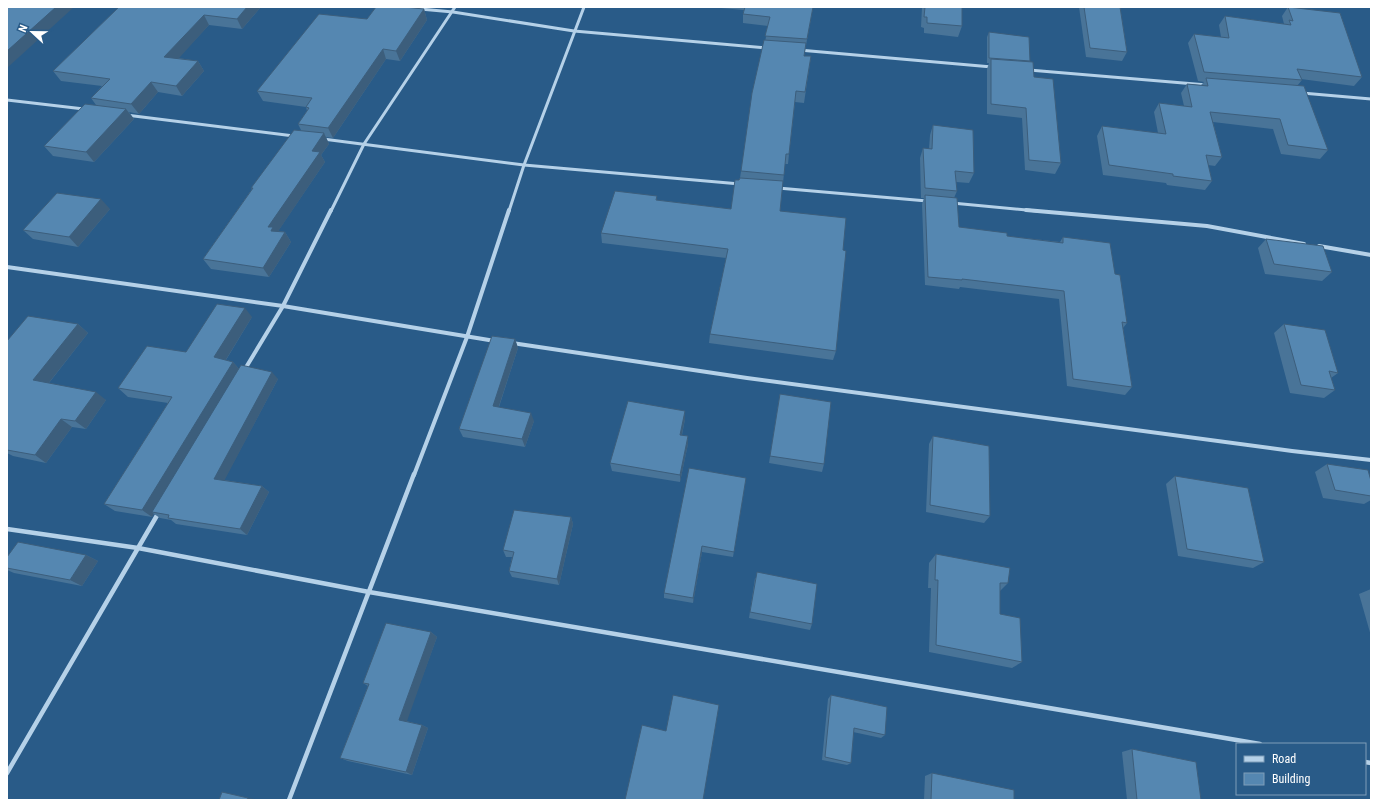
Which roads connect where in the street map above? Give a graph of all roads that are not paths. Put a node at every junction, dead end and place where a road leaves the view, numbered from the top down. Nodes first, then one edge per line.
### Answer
1 (455, 7) edge
2 (584, 7) edge
3 (415, 8) edge
4 (452, 12) junction
5 (574, 31) junction
6 (773, 48) edge
7 (797, 50) edge
8 (996, 67) edge
9 (1028, 70) edge
10 (1212, 86) edge
11 (1299, 93) edge
12 (1371, 99) edge
13 (7, 100) edge
14 (92, 110) edge
15 (124, 114) edge
16 (302, 137) edge
17 (318, 139) edge
18 (364, 144) junction
19 (524, 164) junction
20 (747, 185) edge
21 (770, 187) edge
22 (929, 201) edge
23 (945, 203) edge
24 (1309, 244) edge
25 (1316, 246) edge
26 (1371, 256) edge
27 (7, 267) edge
28 (283, 306) junction
29 (467, 337) junction
30 (498, 341) edge
31 (506, 342) edge
32 (242, 373) edge
33 (1371, 460) edge
34 (162, 508) edge
35 (7, 529) edge
36 (138, 548) junction
37 (369, 592) junction
38 (1254, 743) edge
39 (7, 773) edge
40 (289, 800) edge

1 - 4 street
2 - 5 street
3 - 4 street
4 - 5 street
4 - 18 street
5 - 6 street
5 - 19 street
7 - 8 street
9 - 10 street
11 - 12 street
13 - 14 street
15 - 16 street
17 - 18 street
18 - 19 street
18 - 28 street
19 - 20 street
19 - 29 street
21 - 22 street
23 - 24 street
25 - 26 street
27 - 28 street
28 - 29 street
28 - 32 street
29 - 30 street
29 - 37 street
31 - 33 street
34 - 36 street
35 - 36 street
36 - 37 street
36 - 39 street
37 - 38 street
37 - 40 street

